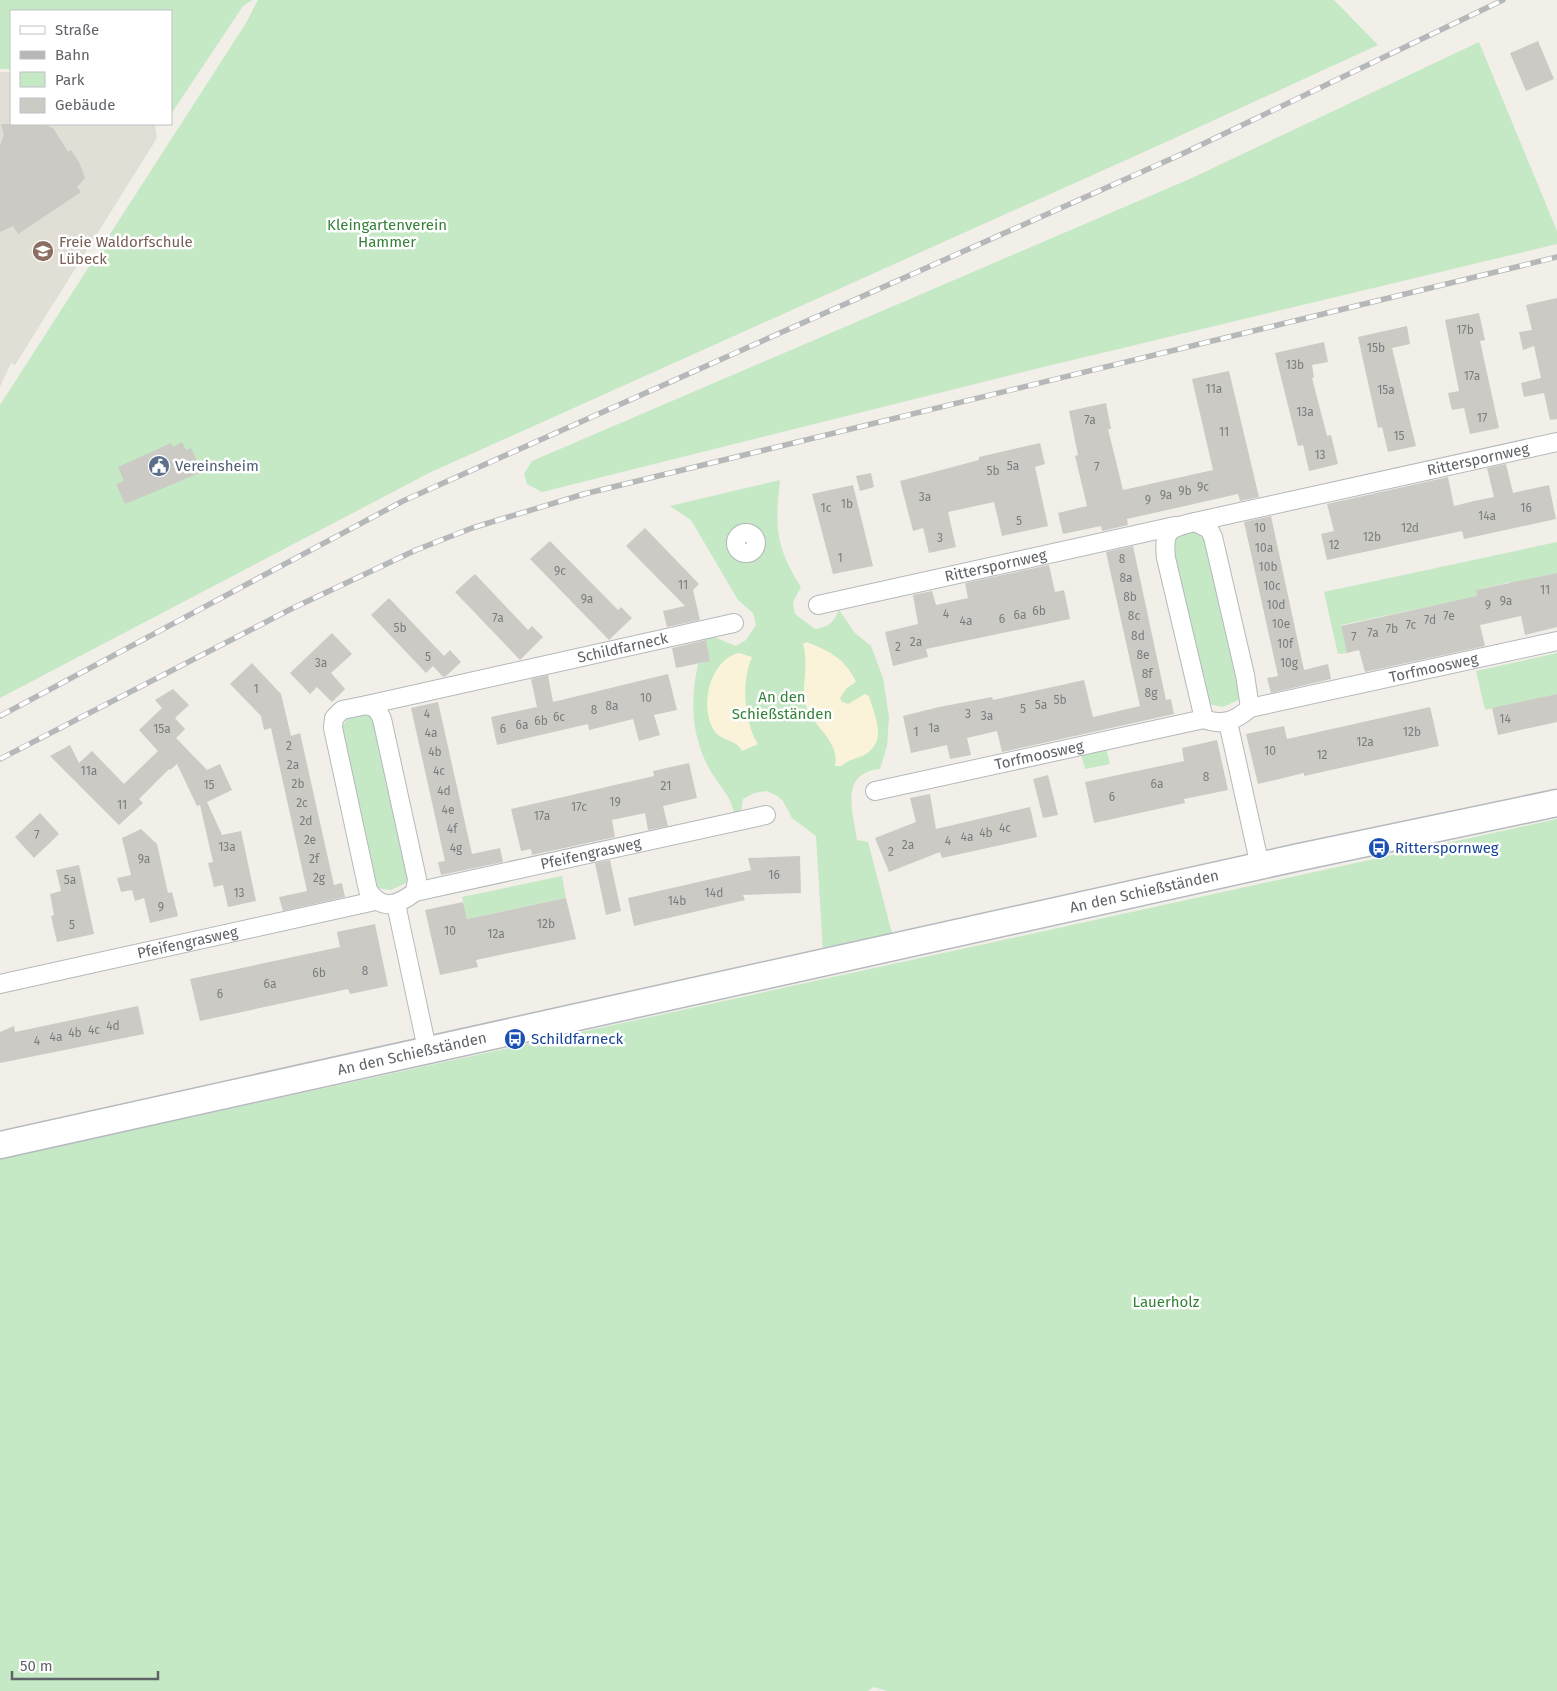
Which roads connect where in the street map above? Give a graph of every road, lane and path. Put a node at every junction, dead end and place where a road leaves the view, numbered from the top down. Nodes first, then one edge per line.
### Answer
1 (1557, 442) edge
2 (1195, 522) junction
3 (1175, 526) junction
4 (818, 605) dead end
5 (734, 623) dead end
6 (1557, 642) edge
7 (367, 705) junction
8 (1250, 708) junction
9 (1204, 718) junction
10 (1228, 722) junction
11 (875, 792) dead end
12 (1557, 803) edge
13 (766, 816) dead end
14 (1260, 866) junction
15 (415, 892) junction
16 (375, 902) junction
17 (396, 904) junction
18 (0, 984) edge
19 (427, 1049) junction
20 (0, 1145) edge

1 - 2 street, Ritterspornweg
2 - 3 street, Ritterspornweg
2 - 8 street
3 - 4 street, Ritterspornweg
3 - 9 street
5 - 7 street, Schildfarneck
6 - 8 street, Torfmoosweg
7 - 15 street
7 - 16 street, Schildfarneck
8 - 10 street
9 - 10 street
9 - 11 street, Torfmoosweg
10 - 14 street
12 - 14 street, An den Schießständen
13 - 15 street, Pfeifengrasweg
14 - 19 street, An den Schießständen
15 - 17 street
16 - 17 street
16 - 18 street, Pfeifengrasweg
17 - 19 street
19 - 20 street, An den Schießständen

